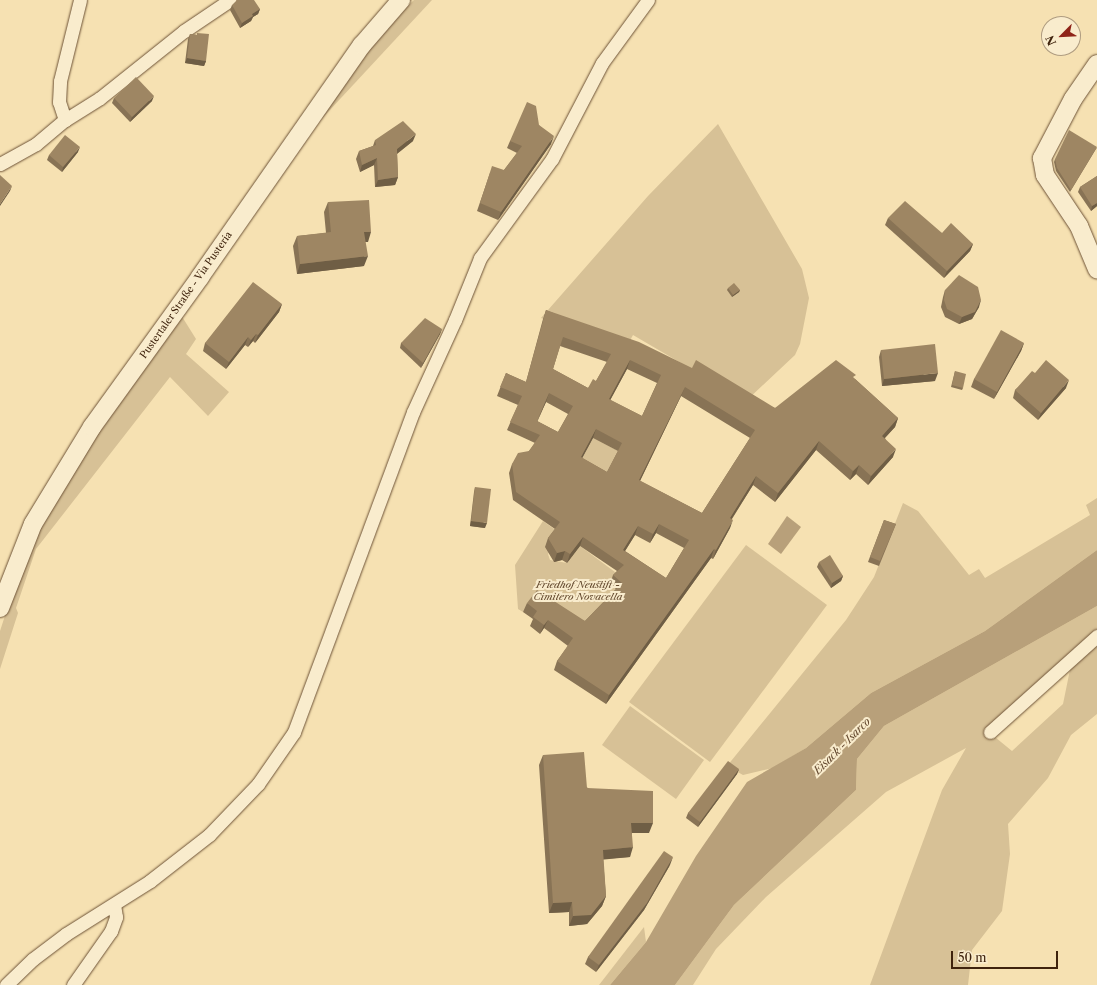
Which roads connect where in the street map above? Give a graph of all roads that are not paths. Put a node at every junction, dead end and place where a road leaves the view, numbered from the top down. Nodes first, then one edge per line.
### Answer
1 (80, 0) edge
2 (230, 0) edge
3 (401, 0) edge
4 (648, 0) edge
5 (1097, 64) edge
6 (65, 120) junction
7 (0, 164) edge
8 (1097, 269) edge
9 (0, 608) edge
10 (1097, 636) edge
11 (990, 732) dead end
12 (114, 905) junction
13 (6, 985) edge
14 (73, 985) edge

1 - 6 street
2 - 6 street
3 - 9 main road, Pustertaler Straße - Via Pusteria
4 - 12 street
5 - 8 main road
6 - 7 street
10 - 11 street
12 - 13 street
12 - 14 street

